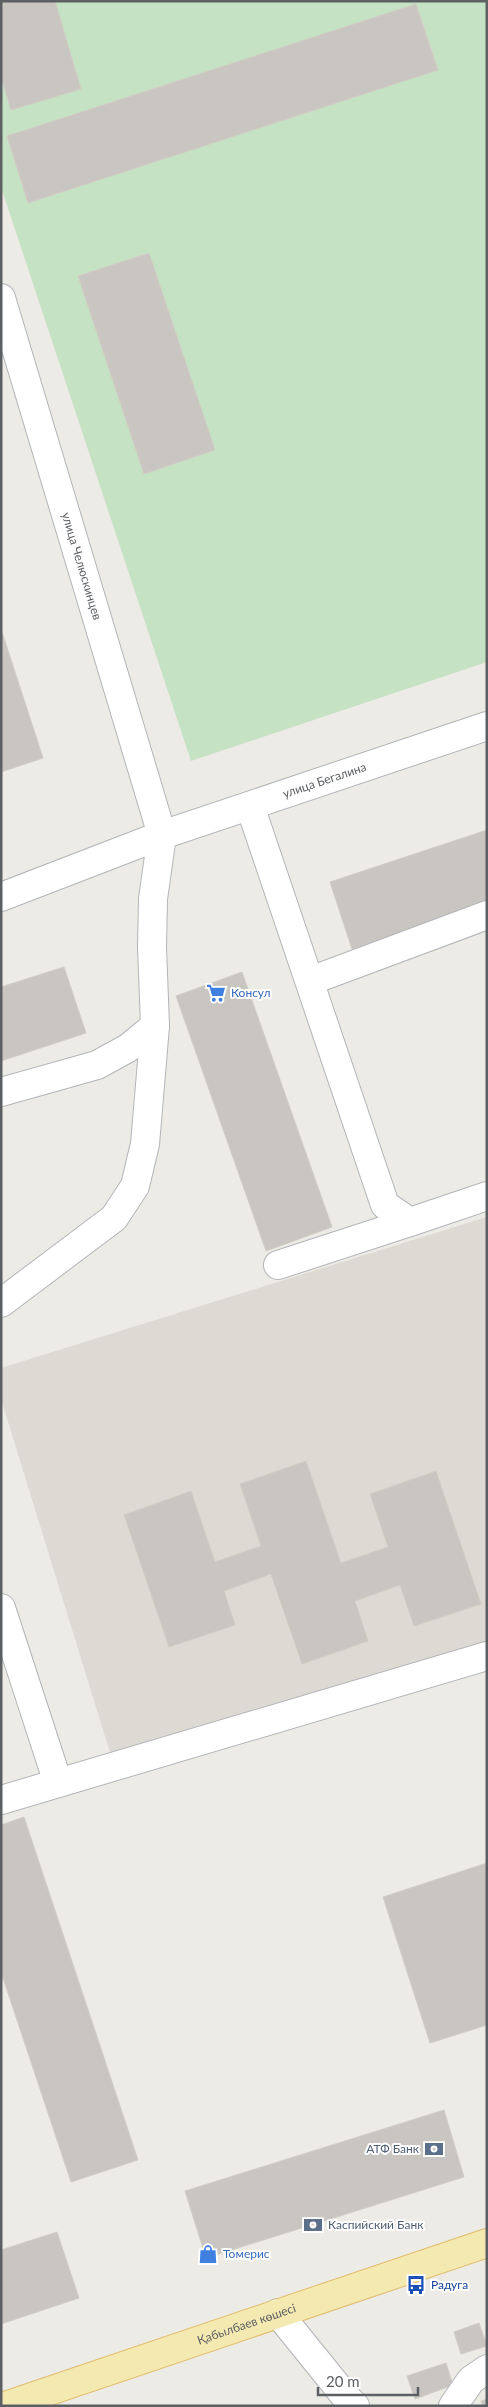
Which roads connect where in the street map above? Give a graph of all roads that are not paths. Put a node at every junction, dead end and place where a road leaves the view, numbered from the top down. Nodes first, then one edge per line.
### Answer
1 (1, 298) edge
2 (487, 726) edge
3 (250, 806) junction
4 (162, 835) junction
5 (1, 897) edge
6 (487, 915) edge
7 (310, 981) junction
8 (155, 1026) junction
9 (1, 1092) edge
10 (487, 1196) edge
11 (410, 1222) junction
12 (278, 1265) dead end
13 (1, 1303) edge
14 (1, 1608) edge
15 (487, 1656) edge
16 (58, 1783) junction
17 (2, 1796) edge
18 (487, 2243) edge
19 (278, 2313) junction
20 (487, 2369) edge
21 (5, 2406) edge
22 (355, 2406) edge
23 (453, 2406) edge

1 - 4 street, улица Челюскинцев
2 - 3 street, улица Бегалина
3 - 4 street, улица Бегалина
3 - 7 street
4 - 5 street, улица Бегалина
4 - 8 street
6 - 7 street
7 - 11 street
8 - 9 street
8 - 13 street
10 - 11 street
11 - 12 street
14 - 16 street
15 - 16 street
16 - 17 street
18 - 19 main road, Қабылбаев көшесі
19 - 21 main road, Қабылбаев көшесі
19 - 22 street
20 - 23 street

